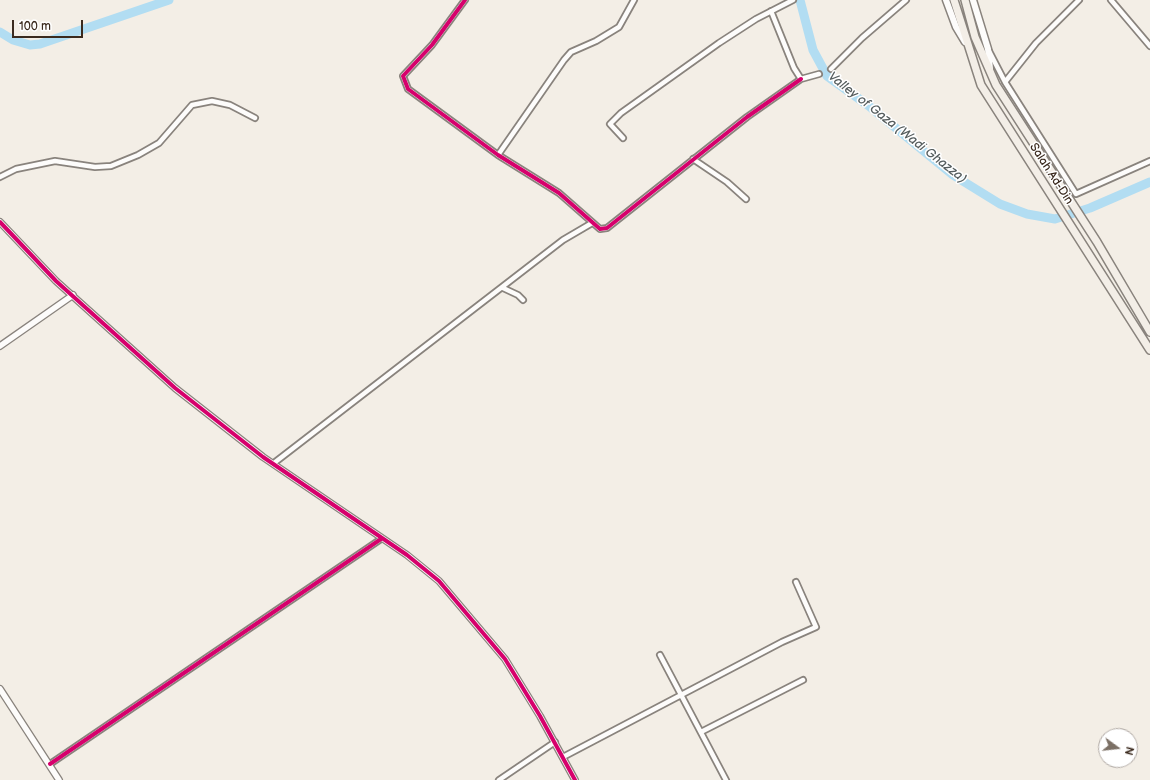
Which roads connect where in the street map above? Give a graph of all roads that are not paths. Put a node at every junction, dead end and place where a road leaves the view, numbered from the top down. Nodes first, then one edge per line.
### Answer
1 (464, 0) edge
2 (634, 0) edge
3 (793, 0) edge
4 (906, 0) edge
5 (946, 0) edge
6 (954, 0) edge
7 (965, 0) edge
8 (973, 0) edge
9 (1079, 0) edge
10 (1111, 0) edge
11 (772, 11) junction
12 (967, 44) junction
13 (1150, 46) edge
14 (988, 49) junction
15 (831, 69) dead end
16 (990, 72) junction
17 (819, 74) dead end
18 (801, 79) junction
19 (1005, 82) junction
20 (256, 118) dead end
21 (623, 138) dead end
22 (498, 155) junction
23 (693, 159) junction
24 (1150, 161) edge
25 (0, 177) edge
26 (746, 199) dead end
27 (0, 222) edge
28 (592, 223) junction
29 (503, 288) junction
30 (73, 295) junction
31 (523, 300) dead end
32 (1150, 331) edge
33 (0, 346) edge
34 (1150, 350) edge
35 (274, 464) junction
36 (381, 539) junction
37 (796, 582) dead end
38 (660, 655) dead end
39 (803, 680) dead end
40 (0, 689) edge
41 (681, 695) junction
42 (701, 732) junction
43 (555, 742) junction
44 (563, 757) junction
45 (50, 764) junction
46 (59, 780) edge
47 (499, 780) edge
48 (575, 780) edge
49 (726, 780) edge

1 - 22 street
2 - 22 street
3 - 11 street
4 - 15 street
5 - 12 main road
6 - 12 highway, Salah Ad-Din
7 - 16 highway, Salah Ad-Din
8 - 14 main road
9 - 19 street
10 - 13 street
11 - 18 street
11 - 21 street
12 - 34 highway, Salah Ad-Din
14 - 16 main road
14 - 19 street
16 - 32 highway, Salah Ad-Din
17 - 18 street
18 - 23 street
19 - 24 street
20 - 25 street
22 - 28 street
23 - 26 street
23 - 28 street
27 - 30 street
28 - 29 street
29 - 31 street
29 - 35 street
30 - 33 street
30 - 35 street
35 - 36 street
36 - 43 street
36 - 45 street
37 - 41 street
38 - 41 street
39 - 42 street
40 - 45 street
41 - 42 street
41 - 44 street
42 - 49 street
43 - 44 street
43 - 47 street
44 - 48 street
45 - 46 street

